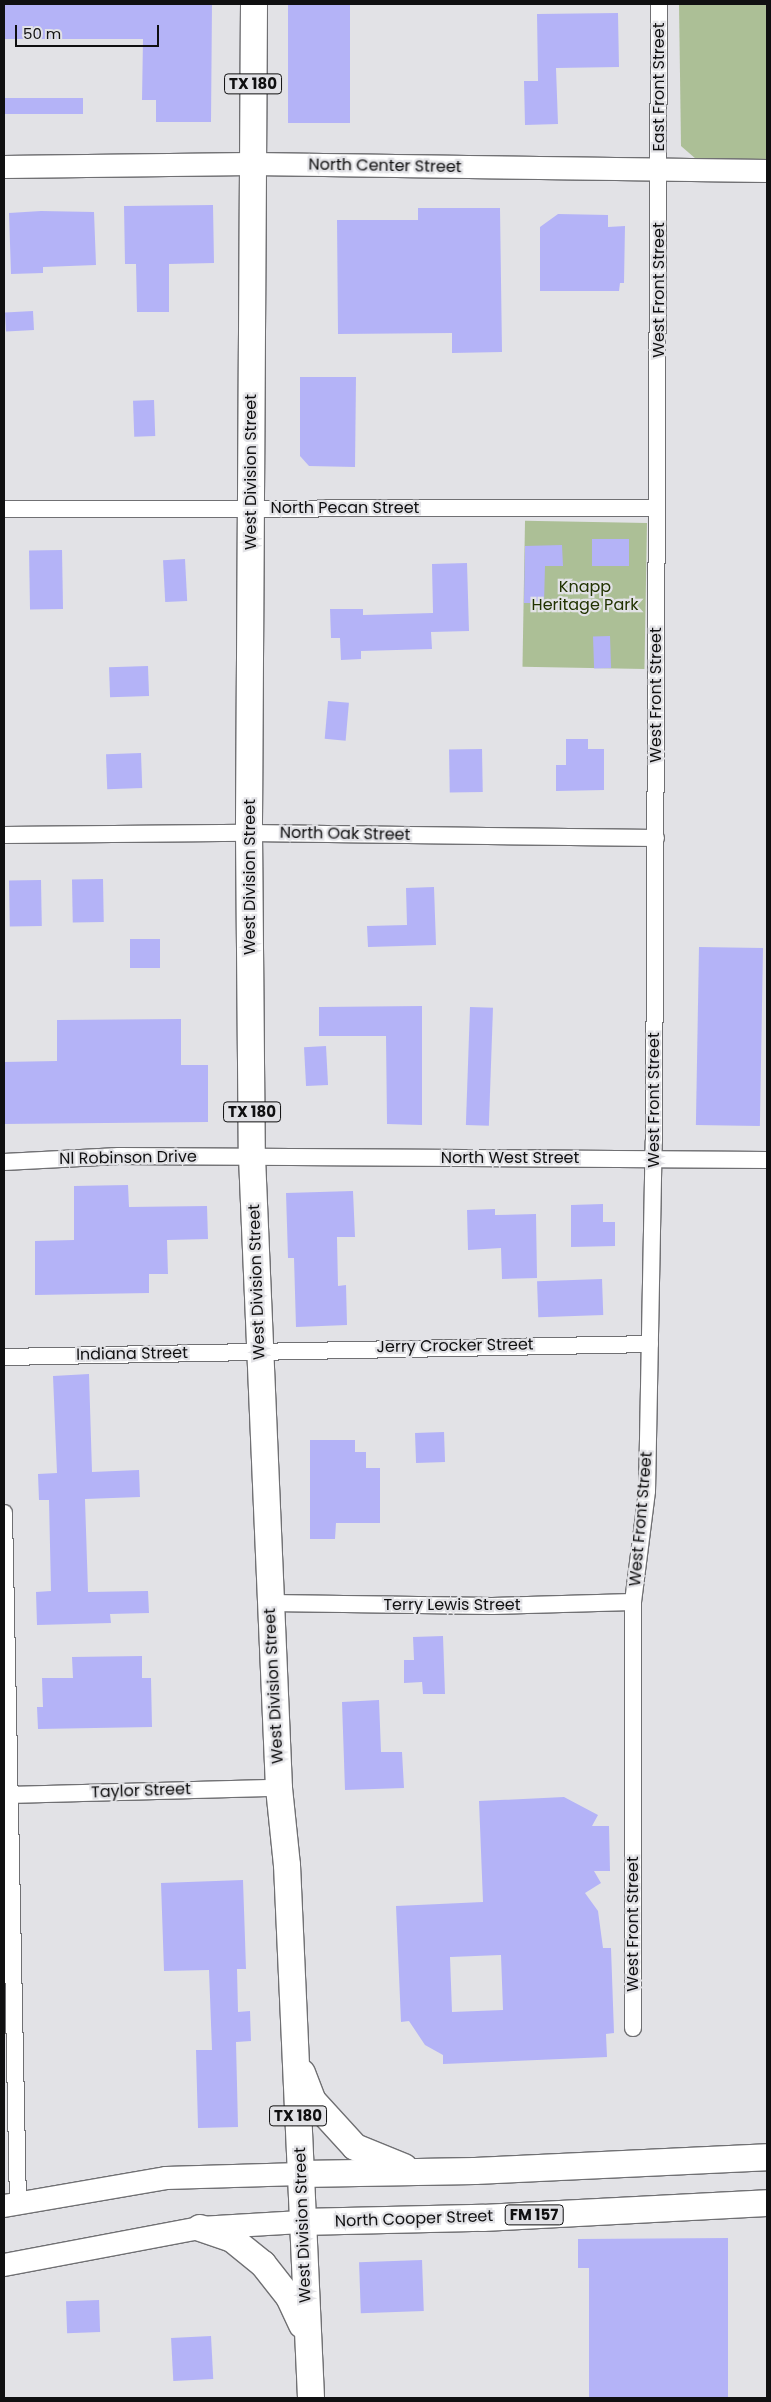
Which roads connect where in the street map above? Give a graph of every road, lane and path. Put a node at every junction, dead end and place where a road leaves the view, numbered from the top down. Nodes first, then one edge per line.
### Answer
1 (254, 4) edge
2 (659, 4) edge
3 (252, 164) junction
4 (4, 167) edge
5 (659, 170) junction
6 (767, 171) edge
7 (251, 508) junction
8 (657, 508) junction
9 (4, 509) edge
10 (249, 833) junction
11 (4, 835) edge
12 (656, 838) junction
13 (252, 1157) junction
14 (654, 1160) junction
15 (767, 1160) edge
16 (4, 1162) edge
17 (650, 1344) junction
18 (260, 1352) junction
19 (4, 1357) edge
20 (4, 1513) edge
21 (633, 1602) junction
22 (270, 1603) junction
23 (279, 1788) junction
24 (7, 1795) edge
25 (633, 2028) dead end
26 (296, 2058) junction
27 (767, 2157) edge
28 (421, 2172) junction
29 (301, 2174) junction
30 (767, 2203) edge
31 (11, 2205) edge
32 (301, 2222) junction
33 (200, 2228) junction
34 (4, 2265) edge
35 (307, 2337) junction
36 (311, 2398) edge

1 - 3 main road, TX 180
2 - 5 street, East Front Street
3 - 4 main road, North Center Street
3 - 5 main road, North Center Street
3 - 7 main road, West Division Street / TX 180
5 - 6 main road, North Center Street
5 - 8 street, West Front Street
7 - 8 street, North Pecan Street
7 - 9 street, North Pecan Street
7 - 10 main road, West Division Street / TX 180
8 - 12 street, West Front Street
10 - 11 street, North Oak Street
10 - 12 street, North Oak Street
10 - 13 main road, West Division Street / TX 180
12 - 14 street, West Front Street
13 - 14 street, North West Street
13 - 16 street, Nl Robinson Drive
13 - 18 main road, West Division Street / TX 180
14 - 15 street, North West Street
14 - 17 street, West Front Street
17 - 18 street, Jerry Crocker Street
17 - 21 street, West Front Street
18 - 19 street, Indiana Street
18 - 22 main road, West Division Street / TX 180
20 - 24 street
21 - 22 street, Terry Lewis Street
21 - 25 street, West Front Street
22 - 23 main road, West Division Street / TX 180
23 - 24 street, Taylor Street
23 - 26 main road, West Division Street / TX 180
24 - 31 street
26 - 28 main road
26 - 29 main road, West Division Street / TX 180
27 - 28 main road
28 - 29 main road
29 - 31 main road
29 - 32 main road, West Division Street / TX 180
30 - 32 main road, North Cooper Street / FM 157
32 - 33 main road, North Cooper Street
32 - 35 main road, West Division Street / TX 180
33 - 34 main road, North Cooper Street
33 - 35 main road
35 - 36 main road, West Division Street / TX 180

